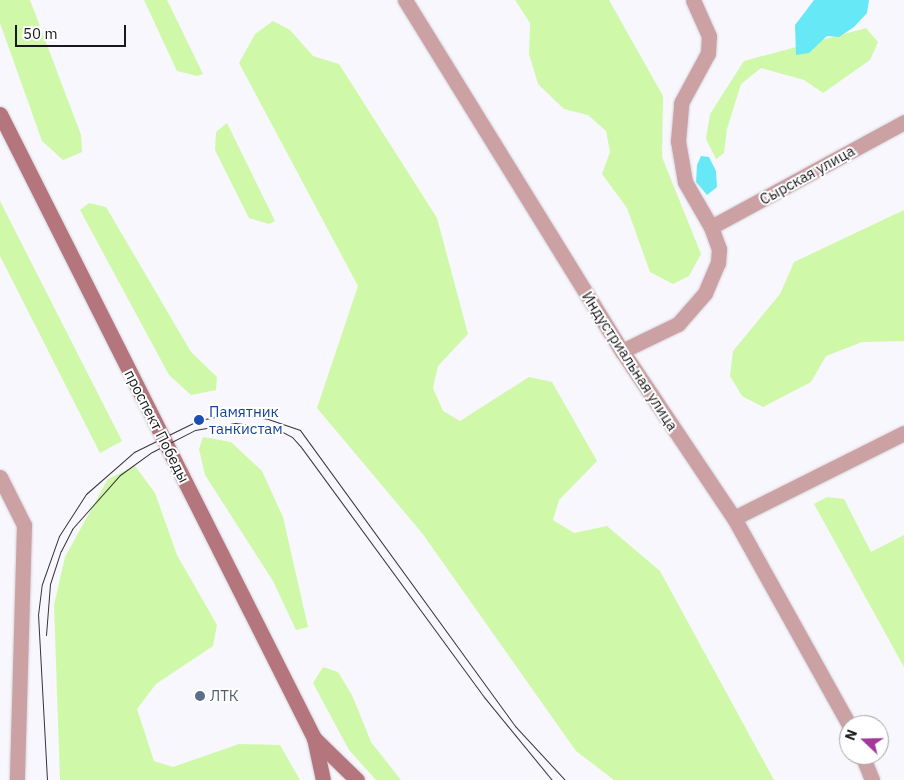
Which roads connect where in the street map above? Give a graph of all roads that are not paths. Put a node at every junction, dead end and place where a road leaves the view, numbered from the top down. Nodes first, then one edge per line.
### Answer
1 (405, 0) edge
2 (693, 0) edge
3 (0, 114) edge
4 (904, 122) edge
5 (711, 228) junction
6 (622, 351) junction
7 (904, 433) edge
8 (0, 477) edge
9 (734, 518) junction
10 (843, 715) edge
11 (314, 738) junction
12 (866, 765) edge
13 (17, 780) edge
14 (323, 780) edge
15 (357, 780) edge
16 (872, 780) edge

1 - 6 street, Индустриальная улица
2 - 5 street
3 - 11 main road, проспект Победы
4 - 5 street, Сырская улица
5 - 6 street
6 - 9 street, Индустриальная улица
7 - 9 street
8 - 13 street
9 - 10 street, Индустриальная улица
11 - 14 main road
11 - 15 main road
12 - 16 street

